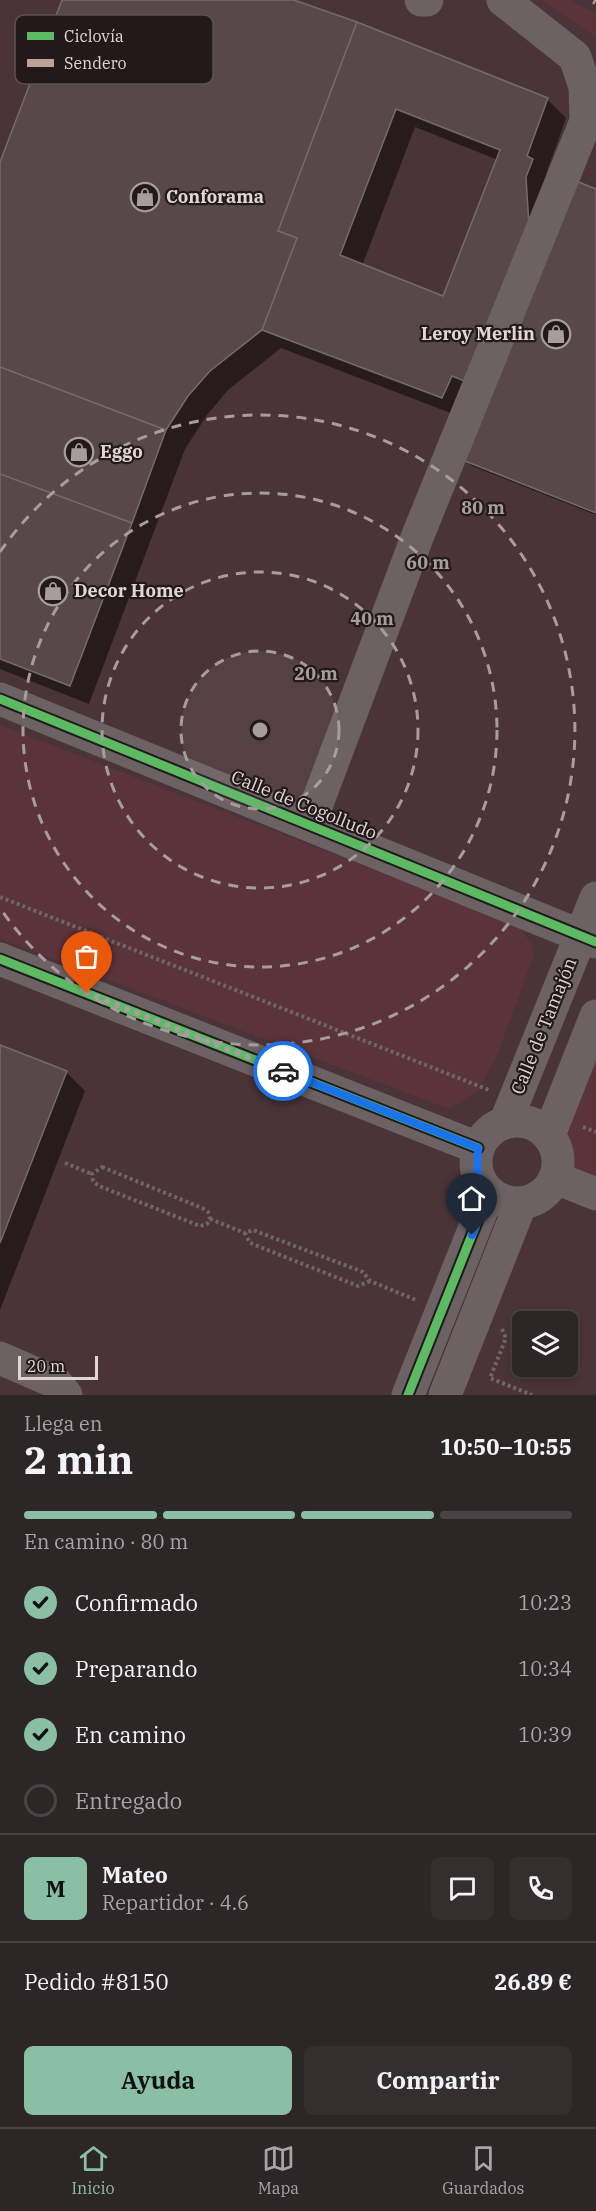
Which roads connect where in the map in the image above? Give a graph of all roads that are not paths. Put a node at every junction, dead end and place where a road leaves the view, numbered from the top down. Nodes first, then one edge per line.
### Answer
1 (421, 0) edge
2 (427, 0) edge
3 (503, 0) edge
4 (0, 699) edge
5 (309, 825) junction
6 (596, 898) edge
7 (588, 939) edge
8 (0, 959) edge
9 (596, 1016) edge
10 (510, 1111) junction
11 (553, 1126) junction
12 (478, 1148) junction
13 (556, 1178) junction
14 (489, 1192) junction
15 (596, 1194) edge
16 (521, 1203) junction
17 (0, 1358) edge
18 (66, 1395) edge
19 (408, 1395) edge
20 (445, 1395) edge

1 - 2 street
3 - 5 street
4 - 5 street, Calle de Cogolludo
5 - 7 street, Calle de Cogolludo
6 - 7 street, Calle de Tamajón
7 - 10 street, Calle de Tamajón
8 - 12 street
9 - 11 street
10 - 11 street
10 - 12 street
11 - 13 street
12 - 14 street
13 - 15 street
13 - 16 street
14 - 16 street
14 - 19 street
16 - 20 street
17 - 18 street

